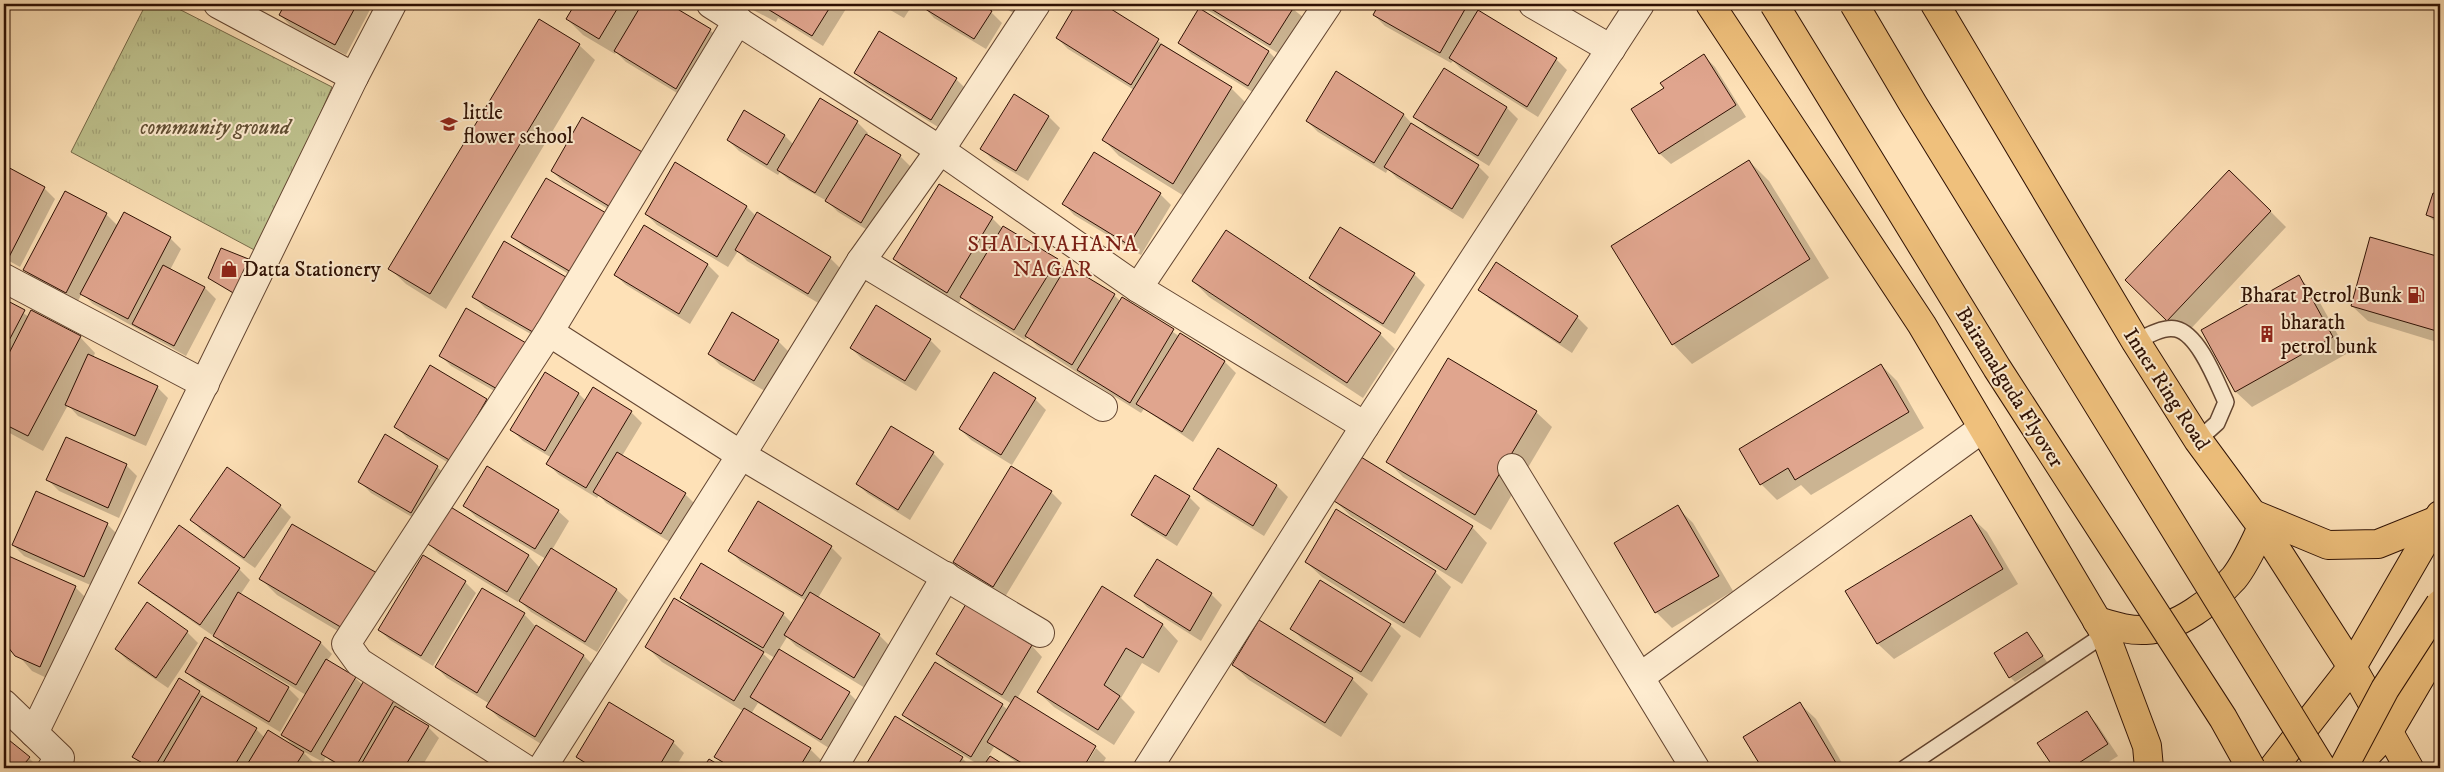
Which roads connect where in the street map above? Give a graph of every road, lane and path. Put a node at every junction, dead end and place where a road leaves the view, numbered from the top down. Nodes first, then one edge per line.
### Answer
1 (218, 4) edge
2 (392, 4) edge
3 (711, 4) edge
4 (1036, 4) edge
5 (1328, 4) edge
6 (1533, 4) edge
7 (1640, 4) edge
8 (1710, 4) edge
9 (1774, 4) edge
10 (1854, 4) edge
11 (1935, 4) edge
12 (738, 20) junction
13 (1612, 49) junction
14 (354, 77) junction
15 (940, 150) junction
16 (861, 261) junction
17 (4, 278) edge
18 (1138, 288) junction
19 (549, 332) junction
20 (2136, 342) junction
21 (205, 384) junction
22 (1103, 407) dead end
23 (1365, 426) junction
24 (1983, 428) junction
25 (2198, 440) junction
26 (742, 455) junction
27 (1512, 468) dead end
28 (2438, 518) edge
29 (2258, 521) junction
30 (946, 576) junction
31 (2440, 604) edge
32 (2101, 627) junction
33 (1040, 633) dead end
34 (2440, 644) edge
35 (2352, 667) junction
36 (1640, 677) junction
37 (4, 704) edge
38 (2389, 731) junction
39 (34, 733) junction
40 (63, 765) edge
41 (524, 768) edge
42 (542, 768) edge
43 (833, 768) edge
44 (1148, 768) edge
45 (1695, 768) edge
46 (1906, 768) edge
47 (2149, 768) edge
48 (2251, 768) edge
49 (2273, 768) edge
50 (2322, 768) edge
51 (2343, 768) edge
52 (2354, 768) edge
53 (2409, 768) edge

1 - 14 street
2 - 14 street
3 - 12 street
4 - 15 street
5 - 18 street
6 - 13 street
7 - 13 street
8 - 24 main road
9 - 48 main road, Bairamalguda Flyover, bridge
10 - 50 main road, bridge
11 - 20 main road, Inner Ring Road
12 - 15 street
12 - 19 street
13 - 23 street
14 - 21 street
15 - 16 street
15 - 18 street
16 - 22 street
16 - 26 street
17 - 21 street
18 - 23 street
19 - 26 street
19 - 41 street
20 - 25 main road, Inner Ring Road
20 - 25 lane
21 - 39 street
23 - 44 street
24 - 32 main road
24 - 36 street
25 - 29 main road, Inner Ring Road
26 - 30 street
26 - 42 street
27 - 36 street
28 - 29 main road
28 - 35 main road
29 - 32 main road
29 - 35 main road, Inner Ring Road
30 - 33 street
30 - 43 street
31 - 51 main road, bridge
32 - 46 lane
32 - 47 main road
34 - 38 main road
35 - 38 main road, Inner Ring Road
35 - 49 main road
36 - 45 street
37 - 39 street
38 - 52 main road
38 - 53 main road, Inner Ring Road
39 - 40 street

